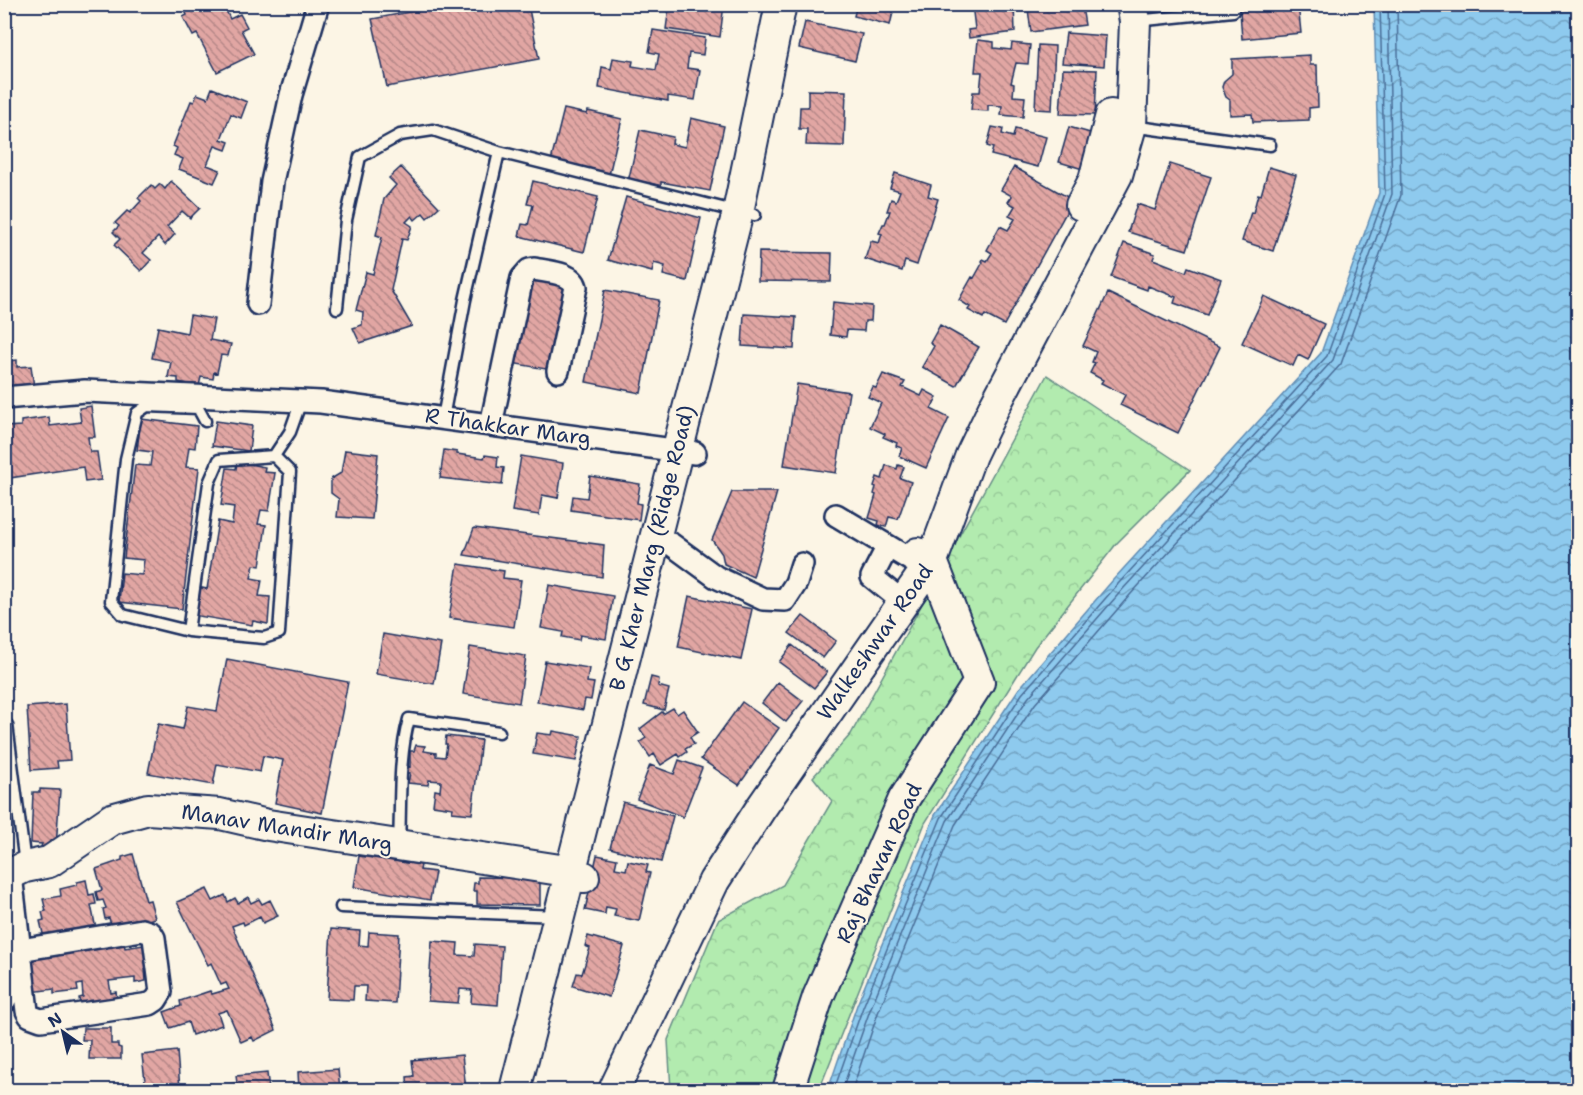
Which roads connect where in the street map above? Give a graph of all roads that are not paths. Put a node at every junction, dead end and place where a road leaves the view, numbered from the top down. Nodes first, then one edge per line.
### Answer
1 (318, 4) edge
2 (781, 4) edge
3 (799, 4) edge
4 (1233, 11) dead end
5 (1124, 13) edge
6 (1121, 124) junction
7 (1269, 144) dead end
8 (499, 152) junction
9 (747, 213) junction
10 (258, 304) dead end
11 (337, 308) dead end
12 (558, 371) dead end
13 (515, 372) dead end
14 (4, 398) edge
15 (311, 401) junction
16 (443, 418) junction
17 (205, 421) dead end
18 (498, 426) junction
19 (686, 451) junction
20 (274, 456) junction
21 (836, 515) dead end
22 (671, 544) junction
23 (916, 557) junction
24 (802, 564) dead end
25 (897, 597) junction
26 (188, 631) junction
27 (7, 725) dead end
28 (499, 732) dead end
29 (399, 845) junction
30 (13, 873) edge
31 (577, 875) junction
32 (341, 907) dead end
33 (558, 916) junction
34 (12, 957) edge
35 (4, 1002) edge
36 (515, 1090) edge
37 (533, 1090) edge
38 (597, 1090) edge
39 (614, 1090) edge
40 (788, 1090) edge

1 - 10 street
2 - 9 main road, B G Kher Marg (Ridge Road)
3 - 9 main road, B G Kher Marg (Ridge Road)
4 - 5 lane
5 - 6 main road, Walkeshwar Road
6 - 7 lane
6 - 23 main road, Walkeshwar Road
8 - 9 lane
8 - 11 lane
8 - 16 lane
9 - 19 main road, B G Kher Marg (Ridge Road)
12 - 18 street
13 - 18 street
14 - 15 street, R Thakkar Marg
15 - 16 street, R Thakkar Marg
15 - 20 lane
16 - 18 street, R Thakkar Marg
17 - 26 lane
18 - 19 street, R Thakkar Marg
19 - 22 main road, B G Kher Marg (Ridge Road)
19 - 31 main road, B G Kher Marg (Ridge Road)
20 - 26 lane
20 - 26 lane
21 - 23 street
22 - 24 street
22 - 31 main road, B G Kher Marg (Ridge Road)
23 - 25 main road, Walkeshwar Road
23 - 40 main road, Raj Bhavan Road
25 - 38 main road, Walkeshwar Road
25 - 39 main road, Walkeshwar Road
27 - 30 lane
28 - 29 lane
29 - 30 main road, Manav Mandir Marg
29 - 31 main road, Manav Mandir Marg
30 - 34 street
31 - 33 main road, B G Kher Marg (Ridge Road)
31 - 37 main road, B G Kher Marg (Ridge Road)
32 - 33 lane
33 - 36 main road, B G Kher Marg (Ridge Road)
34 - 34 street
34 - 35 street

